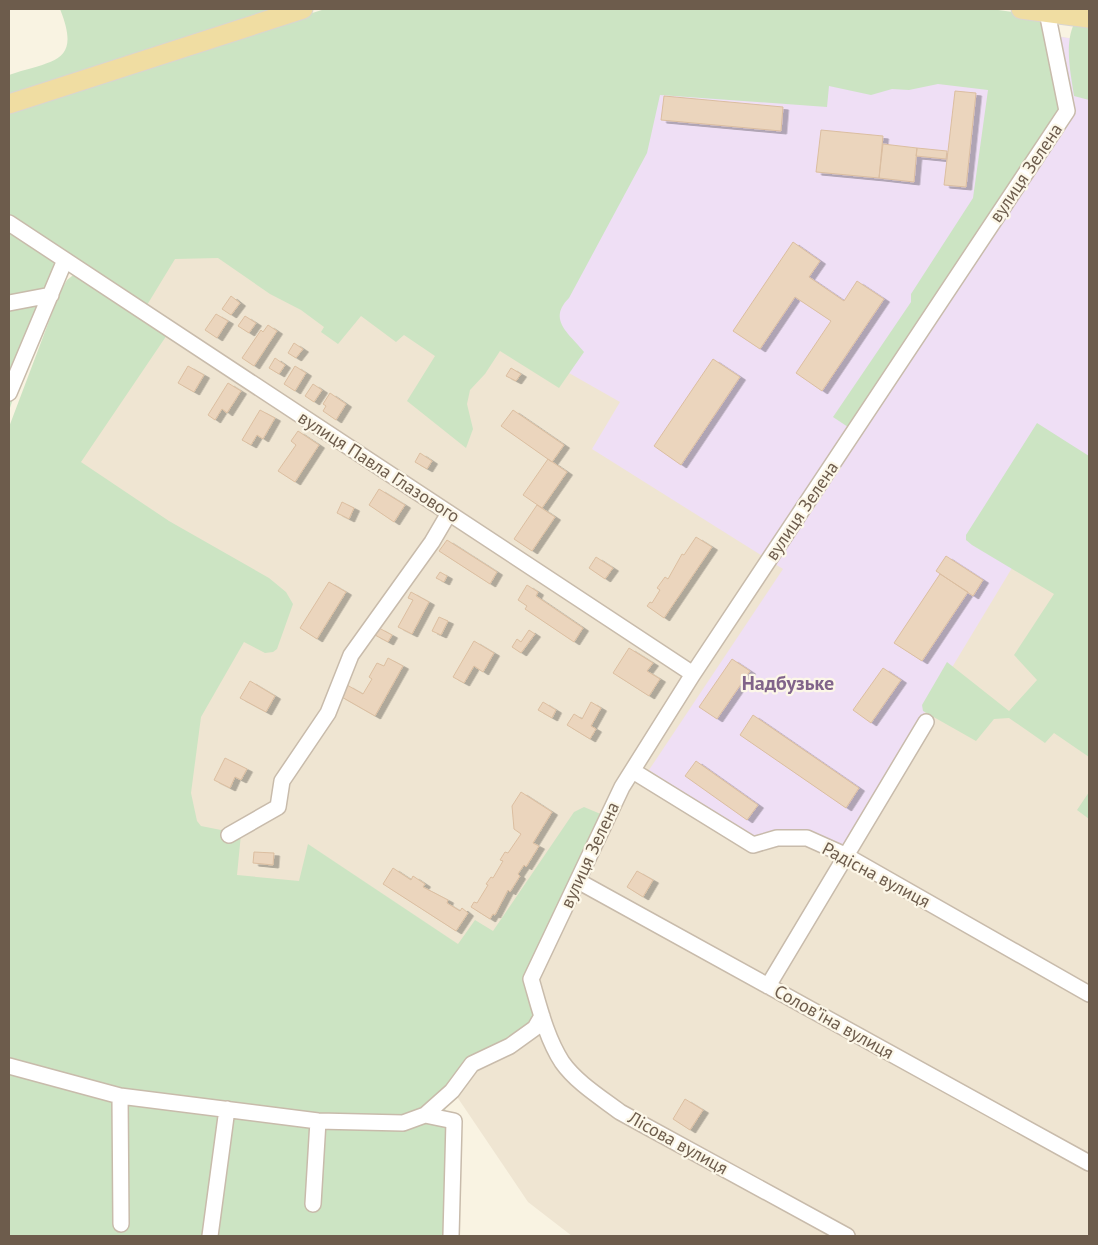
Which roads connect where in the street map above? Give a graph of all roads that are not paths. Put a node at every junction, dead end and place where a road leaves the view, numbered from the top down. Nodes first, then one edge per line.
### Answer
1 (303, 9) edge
2 (1021, 9) edge
3 (1047, 12) junction
4 (1089, 18) edge
5 (9, 104) edge
6 (13, 229) edge
7 (65, 260) junction
8 (51, 294) junction
9 (9, 303) edge
10 (9, 394) edge
11 (449, 513) junction
12 (693, 674) junction
13 (926, 722) dead end
14 (633, 771) junction
15 (228, 835) dead end
16 (844, 855) junction
17 (578, 881) junction
18 (768, 986) junction
19 (1089, 994) edge
20 (542, 1016) junction
21 (9, 1066) edge
22 (120, 1096) junction
23 (227, 1109) junction
24 (425, 1115) junction
25 (318, 1121) junction
26 (1089, 1163) edge
27 (313, 1204) dead end
28 (121, 1224) dead end
29 (210, 1236) edge
30 (451, 1236) edge
31 (847, 1236) edge

1 - 5 main road
2 - 3 main road
3 - 4 main road
3 - 12 street, вулиця Зелена
6 - 7 street, вулиця Павла Глазового
7 - 8 street
7 - 11 street, вулиця Павла Глазового
8 - 9 street
8 - 10 street
11 - 12 street, вулиця Павла Глазового
11 - 15 street
12 - 14 street, вулиця Зелена
13 - 16 street
14 - 16 street, Радісна вулиця
14 - 17 street, вулиця Зелена
16 - 18 street
16 - 19 street, Радісна вулиця
17 - 18 street, Соловʼїна вулиця
17 - 20 street, вулиця Зелена
18 - 26 street, Соловʼїна вулиця
20 - 24 street
20 - 31 street, Лісова вулиця
21 - 22 street
22 - 23 street
22 - 28 street
23 - 25 street
23 - 29 street
24 - 25 street
24 - 30 street
25 - 27 street

